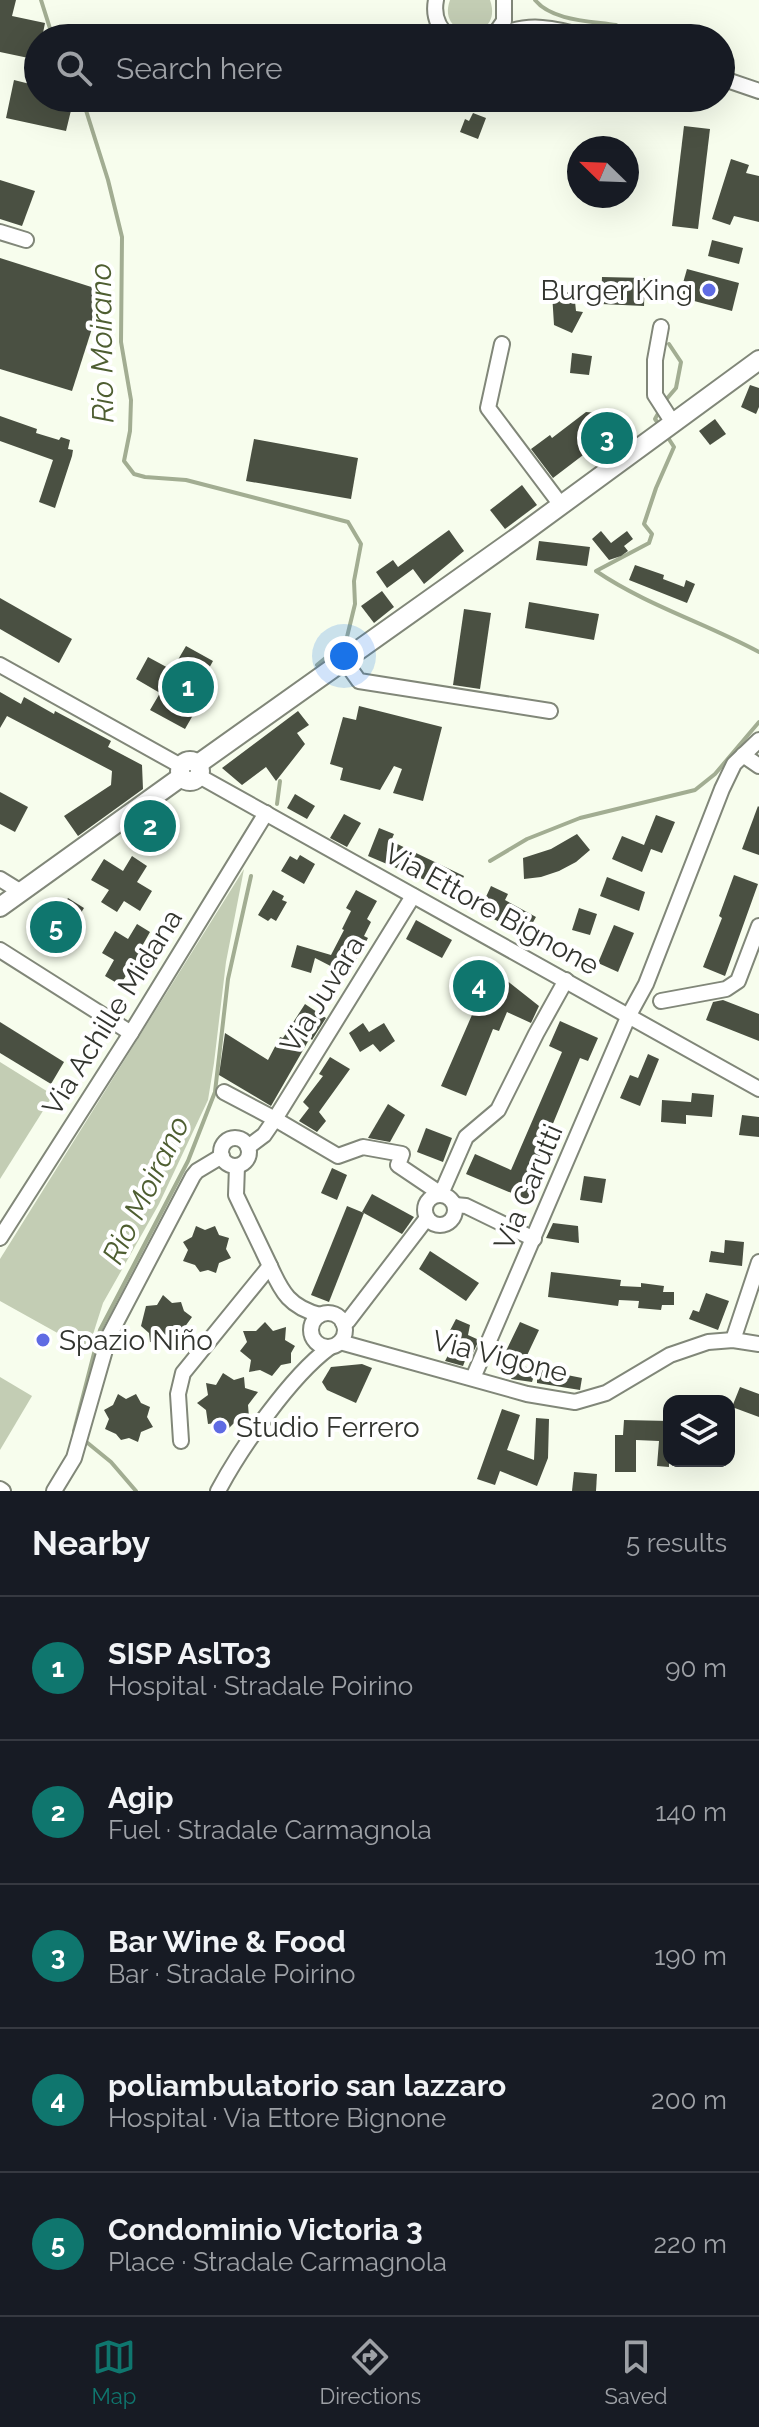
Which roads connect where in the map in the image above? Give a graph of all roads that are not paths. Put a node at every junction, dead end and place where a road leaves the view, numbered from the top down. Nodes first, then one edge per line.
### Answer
1 (436, 0) edge
2 (505, 0) edge
3 (438, 24) edge
4 (502, 24) edge
5 (532, 24) edge
6 (735, 83) edge
7 (759, 91) edge
8 (0, 232) edge
9 (26, 240) dead end
10 (661, 327) dead end
11 (502, 344) dead end
12 (759, 360) edge
13 (665, 426) junction
14 (561, 505) junction
15 (344, 660) junction
16 (0, 665) edge
17 (550, 711) dead end
18 (759, 740) edge
19 (743, 755) junction
20 (759, 766) edge
21 (190, 771) junction
22 (266, 813) junction
23 (0, 879) edge
24 (21, 892) junction
25 (413, 896) junction
26 (0, 907) edge
27 (759, 926) edge
28 (0, 950) edge
29 (566, 980) junction
30 (661, 1001) dead end
31 (629, 1015) junction
32 (131, 1033) junction
33 (759, 1089) edge
34 (224, 1092) dead end
35 (275, 1119) junction
36 (248, 1147) junction
37 (222, 1156) junction
38 (237, 1166) junction
39 (441, 1194) junction
40 (455, 1205) junction
41 (427, 1218) junction
42 (0, 1238) edge
43 (534, 1239) junction
44 (759, 1262) edge
45 (270, 1266) junction
46 (314, 1316) junction
47 (343, 1323) junction
48 (733, 1340) junction
49 (328, 1344) junction
50 (759, 1344) edge
51 (473, 1378) junction
52 (181, 1441) dead end
53 (54, 1491) edge
54 (218, 1491) edge

1 - 3 street
2 - 4 street
2 - 5 street
6 - 7 street
8 - 9 street
10 - 13 street
11 - 14 street
12 - 13 main road
13 - 14 main road
14 - 15 main road
15 - 17 street
15 - 21 main road
16 - 21 street, Via Ettore Bignone
18 - 19 street, Via Carutti
19 - 20 street
19 - 31 street, Via Carutti
21 - 22 street, Via Ettore Bignone
21 - 24 main road
22 - 25 street, Via Ettore Bignone
22 - 32 street, Via Achille Midana
23 - 24 street
24 - 26 main road
25 - 29 street, Via Ettore Bignone
25 - 35 street, Via Juvara
27 - 30 street
28 - 32 street
29 - 31 street, Via Ettore Bignone
29 - 39 street
31 - 33 street, Via Ettore Bignone
31 - 43 street, Via Carutti
32 - 42 street, Via Achille Midana
34 - 35 street
35 - 36 street, Via Juvara
35 - 39 street
36 - 37 street
36 - 38 street
37 - 38 street
37 - 53 street
38 - 45 street
39 - 40 street
39 - 41 street
40 - 41 street
40 - 43 street
41 - 47 street
43 - 51 street, Via Carutti
44 - 48 street
45 - 46 street
45 - 52 street
46 - 47 street
46 - 49 street
47 - 49 street
48 - 50 street, Via Vigone
48 - 51 street, Via Vigone
49 - 51 street, Via Vigone
49 - 54 street

